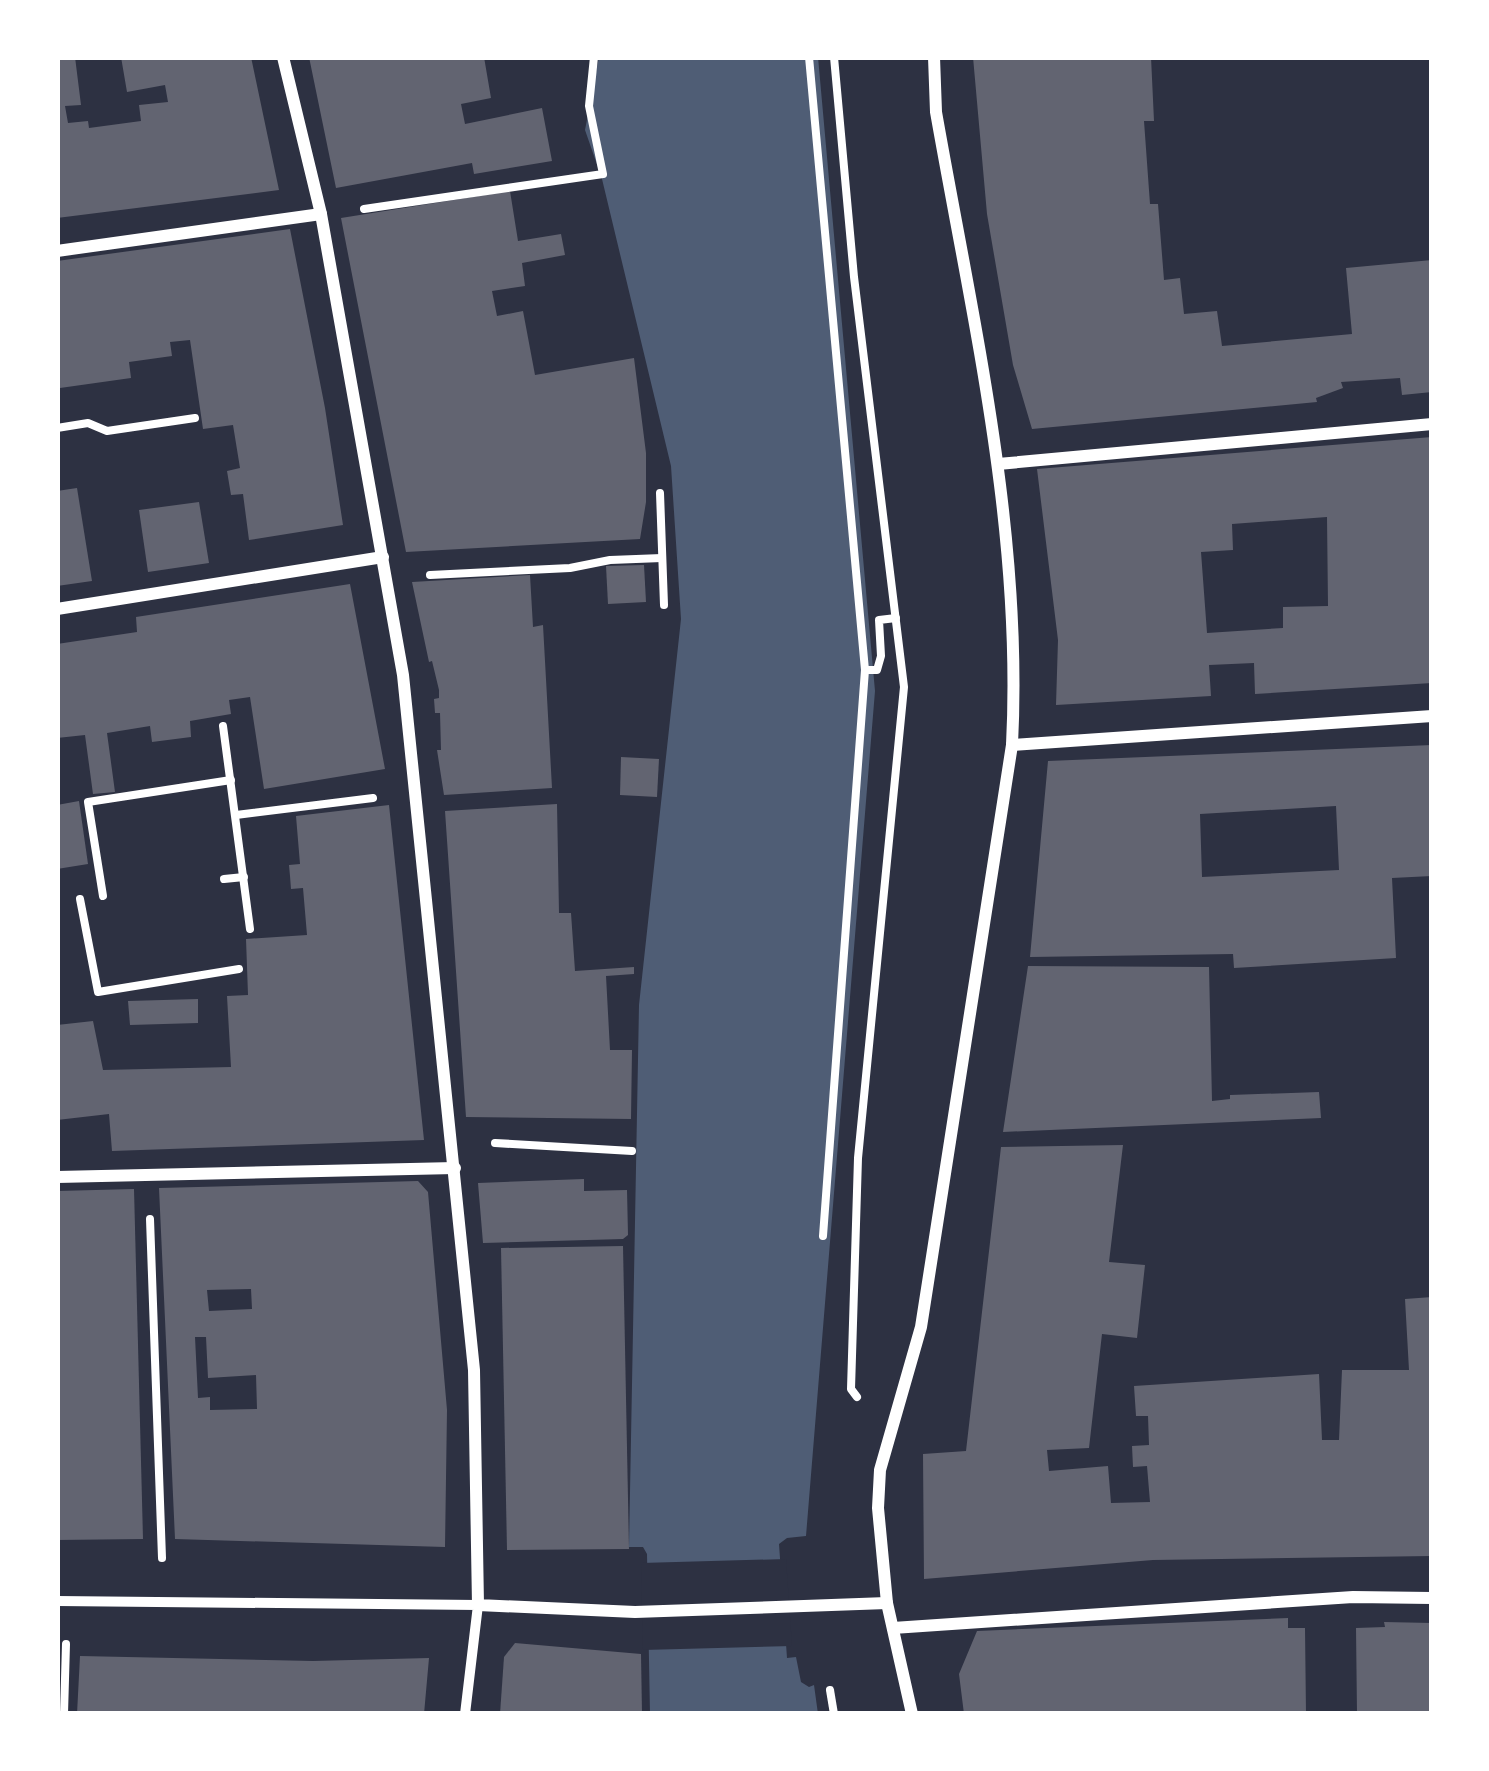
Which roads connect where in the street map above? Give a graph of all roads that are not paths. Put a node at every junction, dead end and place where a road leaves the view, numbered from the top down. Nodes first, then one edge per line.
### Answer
1 (283, 57) edge
2 (934, 57) edge
3 (321, 214) junction
4 (57, 251) edge
5 (1432, 424) edge
6 (998, 464) junction
7 (383, 557) junction
8 (57, 609) edge
9 (1432, 716) edge
10 (1012, 745) junction
11 (455, 1168) junction
12 (57, 1177) edge
13 (1432, 1598) edge
14 (62, 1600) edge
15 (887, 1604) junction
16 (478, 1605) junction
17 (892, 1628) junction
18 (465, 1714) edge
19 (912, 1714) edge

1 - 3 street
2 - 6 street
3 - 4 street
3 - 7 street
5 - 6 street
6 - 10 street
7 - 8 street
7 - 11 street
9 - 10 street
10 - 15 street
11 - 12 street
11 - 16 street
13 - 17 street
14 - 16 street
15 - 16 street
15 - 17 street
16 - 18 street
17 - 19 street

